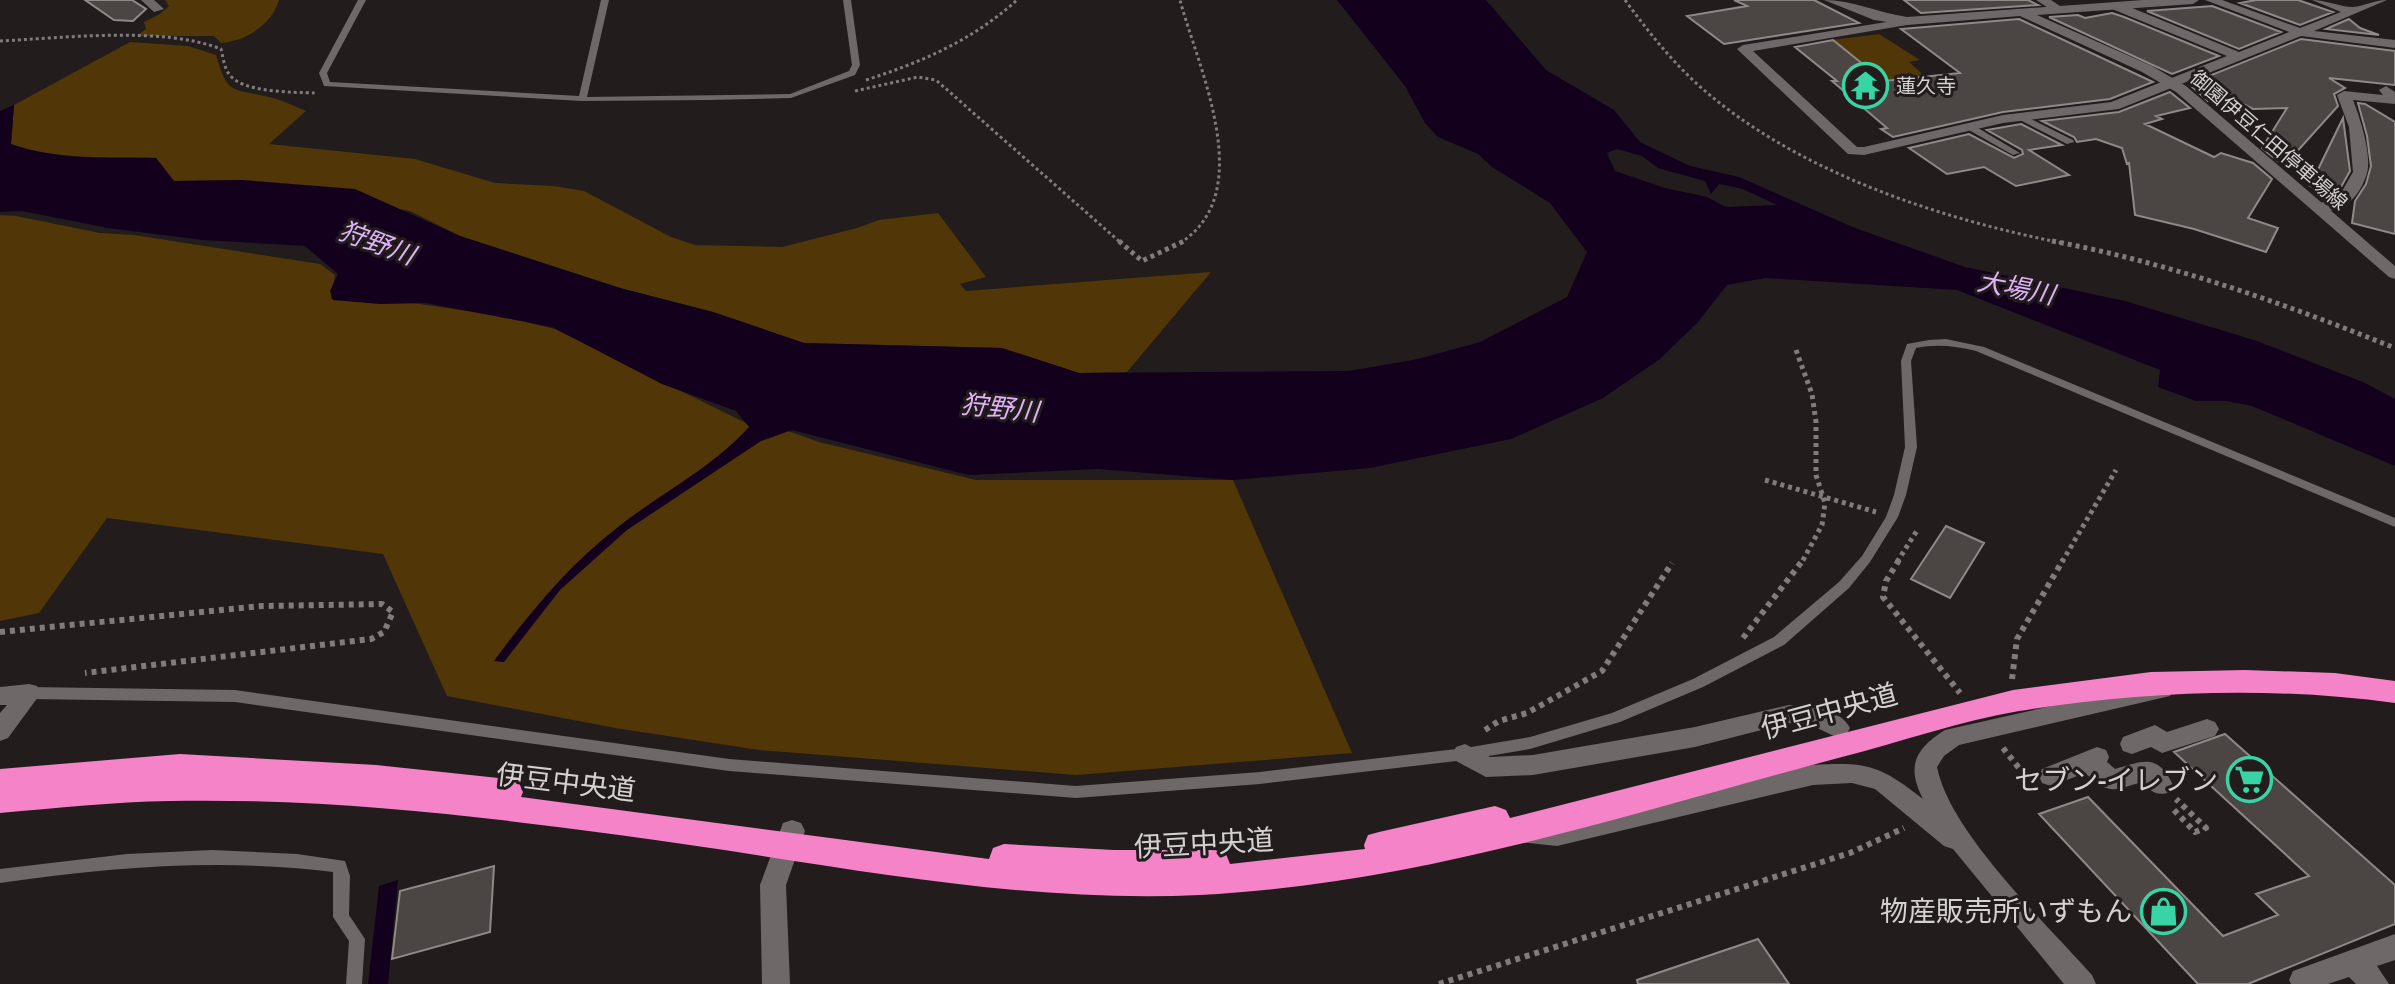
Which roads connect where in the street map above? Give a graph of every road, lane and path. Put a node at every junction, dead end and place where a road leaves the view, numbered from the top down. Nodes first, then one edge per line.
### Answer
1 (147, 0) edge
2 (362, 0) edge
3 (605, 0) edge
4 (847, 0) edge
5 (1180, 0) edge
6 (1830, 0) edge
7 (2042, 0) edge
8 (2193, 0) edge
9 (2211, 0) edge
10 (2318, 0) edge
11 (2381, 0) edge
12 (2116, 6) junction
13 (158, 9) dead end
14 (2060, 10) junction
15 (2351, 11) junction
16 (2020, 12) junction
17 (1907, 21) junction
18 (2301, 33) junction
19 (0, 41) edge
20 (2395, 44) edge
21 (223, 55) dead end
22 (2240, 57) junction
23 (2171, 82) junction
24 (2386, 90) dead end
25 (844, 93) dead end
26 (582, 99) junction
27 (2021, 117) junction
28 (1970, 127) junction
29 (2070, 142) dead end
30 (2016, 153) dead end
31 (2317, 207) junction
32 (2118, 255) dead end
33 (2395, 273) edge
34 (2395, 348) edge
35 (1796, 350) dead end
36 (2116, 470) dead end
37 (1765, 480) dead end
38 (1824, 497) junction
39 (1892, 517) junction
40 (2395, 523) edge
41 (1918, 529) dead end
42 (1672, 563) dead end
43 (1907, 626) dead end
44 (0, 632) edge
45 (1749, 657) junction
46 (80, 675) dead end
47 (2188, 682) junction
48 (2395, 682) edge
49 (2011, 688) junction
50 (2395, 692) edge
51 (29, 693) junction
52 (0, 696) edge
53 (1838, 728) junction
54 (2207, 729) dead end
55 (0, 731) edge
56 (2132, 744) dead end
57 (1465, 754) junction
58 (2051, 776) dead end
59 (0, 781) edge
60 (2161, 785) joint
61 (0, 800) edge
62 (2174, 810) dead end
63 (1924, 814) junction
64 (1508, 833) junction
65 (789, 839) junction
66 (1966, 848) junction
67 (0, 876) edge
68 (2395, 947) edge
69 (2354, 963) junction
70 (2303, 980) dead end
71 (354, 984) edge
72 (776, 984) edge
73 (1439, 984) edge
74 (2082, 984) edge
75 (2375, 984) edge

1 - 13 street
2 - 26 lane
3 - 26 lane
4 - 26 lane
5 - 25 path
6 - 17 street
7 - 14 street
8 - 12 street
9 - 18 street
10 - 15 street
11 - 15 street
12 - 14 street
12 - 22 street
14 - 16 street
15 - 18 street
16 - 17 street
16 - 23 street, 御園伊豆仁田停車場線
17 - 28 street
18 - 20 street
18 - 22 street
19 - 21 path
22 - 23 street
23 - 27 street
23 - 31 street, 御園伊豆仁田停車場線
24 - 31 street
27 - 28 street
27 - 29 lane
28 - 30 lane
31 - 33 street, 御園伊豆仁田停車場線
32 - 34 path
35 - 38 path
36 - 49 path
37 - 38 path
38 - 39 path
38 - 45 path
39 - 40 lane
39 - 45 lane
41 - 43 path
42 - 57 path
44 - 46 path
45 - 57 lane
47 - 50 highway, 伊豆中央道
47 - 64 highway, 伊豆中央道
47 - 66 street
48 - 49 highway, 伊豆中央道
49 - 53 highway, 伊豆中央道
51 - 52 street
51 - 55 street
51 - 57 lane
53 - 57 street
53 - 65 highway, 伊豆中央道
54 - 56 street
58 - 60 street
59 - 65 highway, 伊豆中央道
60 - 62 path
61 - 65 highway, 伊豆中央道
63 - 64 street
63 - 66 street
63 - 73 path
64 - 65 highway, 伊豆中央道
65 - 72 street
66 - 74 street
67 - 71 lane
68 - 69 street
69 - 70 street
69 - 75 street

